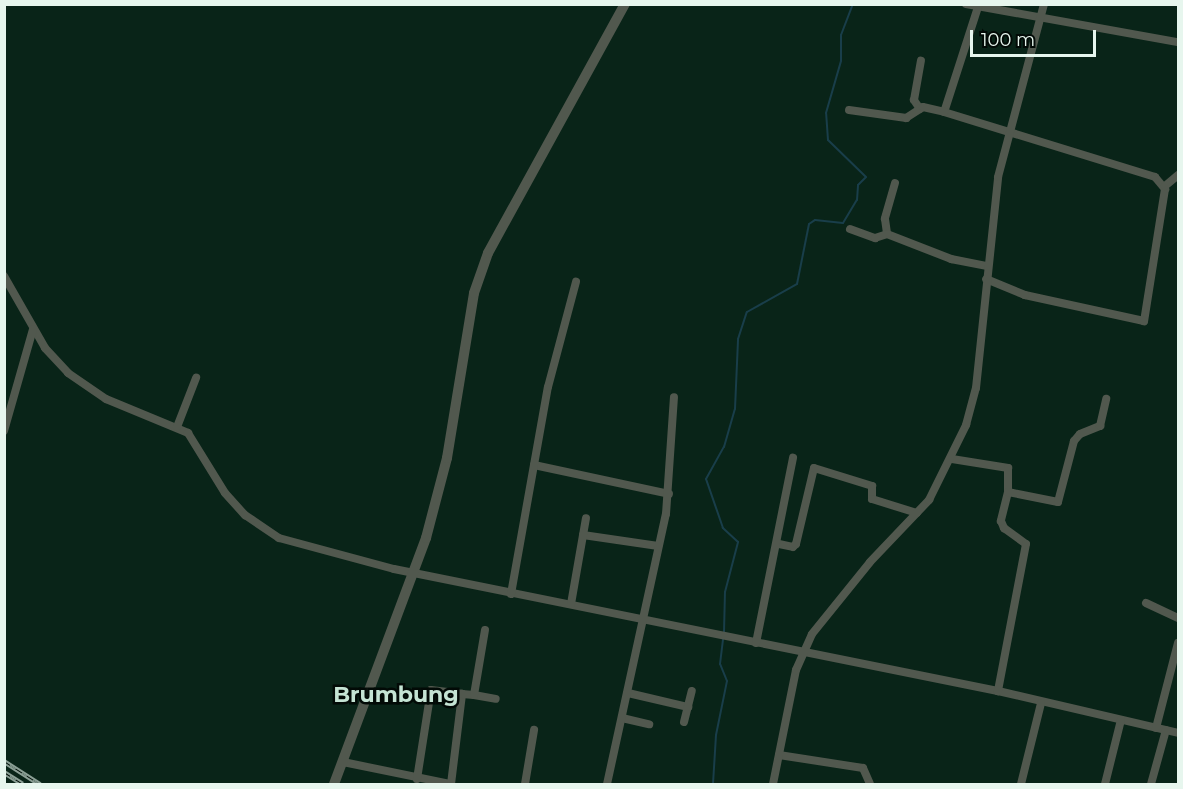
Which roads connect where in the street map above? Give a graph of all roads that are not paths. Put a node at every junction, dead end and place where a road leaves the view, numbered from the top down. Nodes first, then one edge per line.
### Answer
1 (625, 4) edge
2 (966, 4) edge
3 (1044, 4) edge
4 (978, 8) junction
5 (1040, 20) junction
6 (1179, 42) edge
7 (921, 61) dead end
8 (920, 109) junction
9 (849, 110) dead end
10 (944, 112) junction
11 (1008, 133) junction
12 (1179, 175) edge
13 (895, 183) dead end
14 (1165, 186) junction
15 (850, 229) dead end
16 (886, 234) junction
17 (987, 266) junction
18 (4, 276) edge
19 (986, 279) junction
20 (576, 282) dead end
21 (33, 329) junction
22 (196, 378) dead end
23 (674, 397) dead end
24 (1106, 399) dead end
25 (177, 427) junction
26 (4, 431) edge
27 (793, 458) dead end
28 (952, 459) junction
29 (534, 465) junction
30 (1008, 492) junction
31 (669, 494) junction
32 (917, 513) junction
33 (586, 518) dead end
34 (583, 535) junction
35 (778, 544) junction
36 (658, 546) junction
37 (412, 573) junction
38 (511, 594) junction
39 (1146, 603) dead end
40 (571, 604) junction
41 (1179, 618) edge
42 (641, 620) junction
43 (484, 630) dead end
44 (756, 643) junction
45 (1179, 643) edge
46 (801, 654) junction
47 (692, 691) dead end
48 (998, 691) junction
49 (628, 693) junction
50 (462, 694) junction
51 (474, 695) junction
52 (496, 699) dead end
53 (1041, 703) junction
54 (688, 707) junction
55 (622, 718) junction
56 (1121, 720) junction
57 (684, 722) dead end
58 (649, 724) dead end
59 (1156, 728) junction
60 (534, 730) dead end
61 (1166, 730) junction
62 (1179, 733) edge
63 (779, 755) junction
64 (343, 762) junction
65 (417, 779) junction
66 (334, 784) edge
67 (450, 784) edge
68 (525, 784) edge
69 (607, 784) edge
70 (773, 784) edge
71 (870, 784) edge
72 (1021, 784) edge
73 (1105, 784) edge
74 (1151, 784) edge

1 - 37 street
2 - 4 street
3 - 5 street
4 - 5 street
4 - 10 street
5 - 6 street
5 - 11 street
7 - 8 street
8 - 9 street
8 - 10 street
10 - 11 street
11 - 14 street
11 - 17 street
12 - 14 street
13 - 16 street
14 - 19 street
15 - 16 street
16 - 17 street
17 - 19 street
18 - 21 street
19 - 28 street
20 - 29 street
21 - 25 street
21 - 26 street
22 - 25 street
23 - 31 street
24 - 30 street
25 - 37 street
27 - 35 street
28 - 30 street
28 - 32 street
29 - 31 street
29 - 38 street
30 - 48 street
31 - 36 street
32 - 35 street
32 - 46 street
33 - 34 street
34 - 36 street
34 - 40 street
35 - 44 street
36 - 42 street
37 - 38 street
37 - 64 street
38 - 40 street
39 - 41 street
40 - 42 street
42 - 44 street
42 - 49 street
43 - 51 street
44 - 46 street
45 - 59 street
46 - 48 street
46 - 63 street
47 - 54 street
48 - 53 street
49 - 54 street
49 - 55 street
50 - 51 street
50 - 65 street
50 - 67 street
51 - 52 street
53 - 56 street
53 - 72 street
54 - 57 street
55 - 58 street
55 - 69 street
56 - 59 street
56 - 73 street
59 - 61 street
60 - 68 street
61 - 62 street
61 - 74 street
63 - 70 street
63 - 71 street
64 - 65 street
64 - 66 street
65 - 67 street

